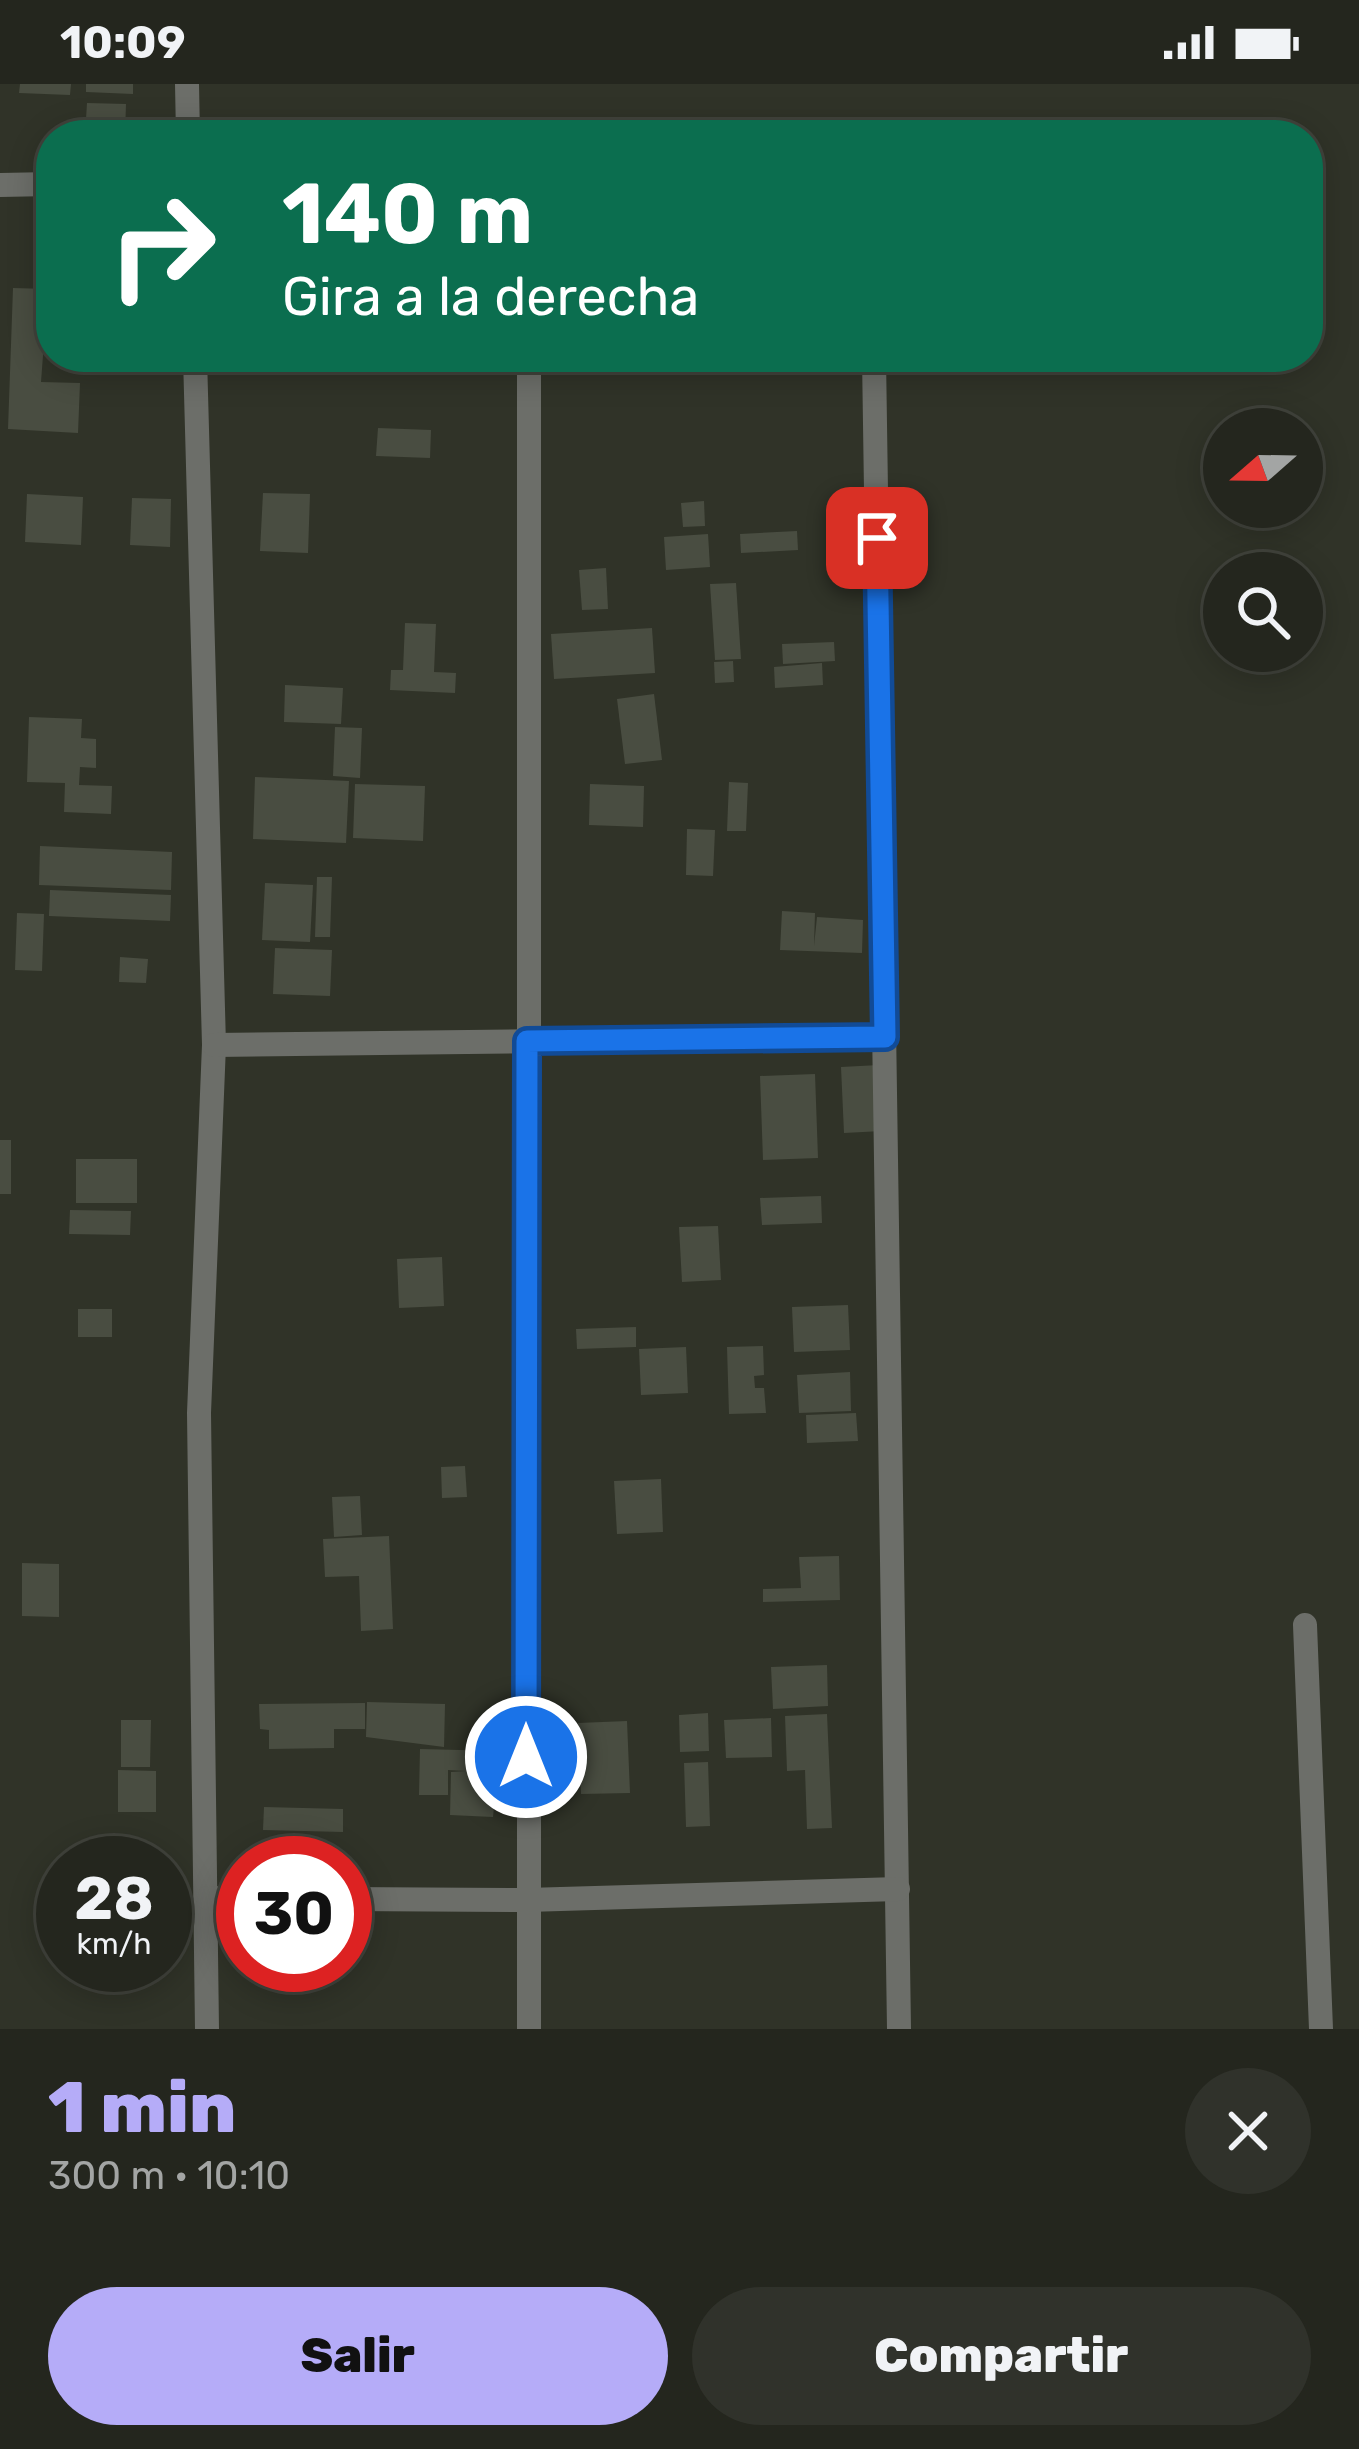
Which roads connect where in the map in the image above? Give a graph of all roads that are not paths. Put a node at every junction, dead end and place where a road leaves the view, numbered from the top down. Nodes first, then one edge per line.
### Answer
1 (187, 84) edge
2 (188, 120) edge
3 (36, 184) edge
4 (0, 185) edge
5 (195, 372) edge
6 (529, 372) edge
7 (874, 372) edge
8 (885, 1037) junction
9 (527, 1041) junction
10 (214, 1045) junction
11 (1305, 1624) dead end
12 (898, 1889) junction
13 (208, 1898) junction
14 (216, 1898) edge
15 (372, 1899) edge
16 (526, 1900) junction
17 (207, 2029) edge
18 (529, 2029) edge
19 (899, 2029) edge
20 (1321, 2029) edge

1 - 2 street
3 - 4 street
5 - 10 street
6 - 9 street
7 - 8 street
8 - 9 street
8 - 12 street
9 - 10 street
9 - 16 street
10 - 13 street
11 - 20 street
12 - 16 street
12 - 19 street
13 - 14 street
13 - 17 street
15 - 16 street
16 - 18 street

